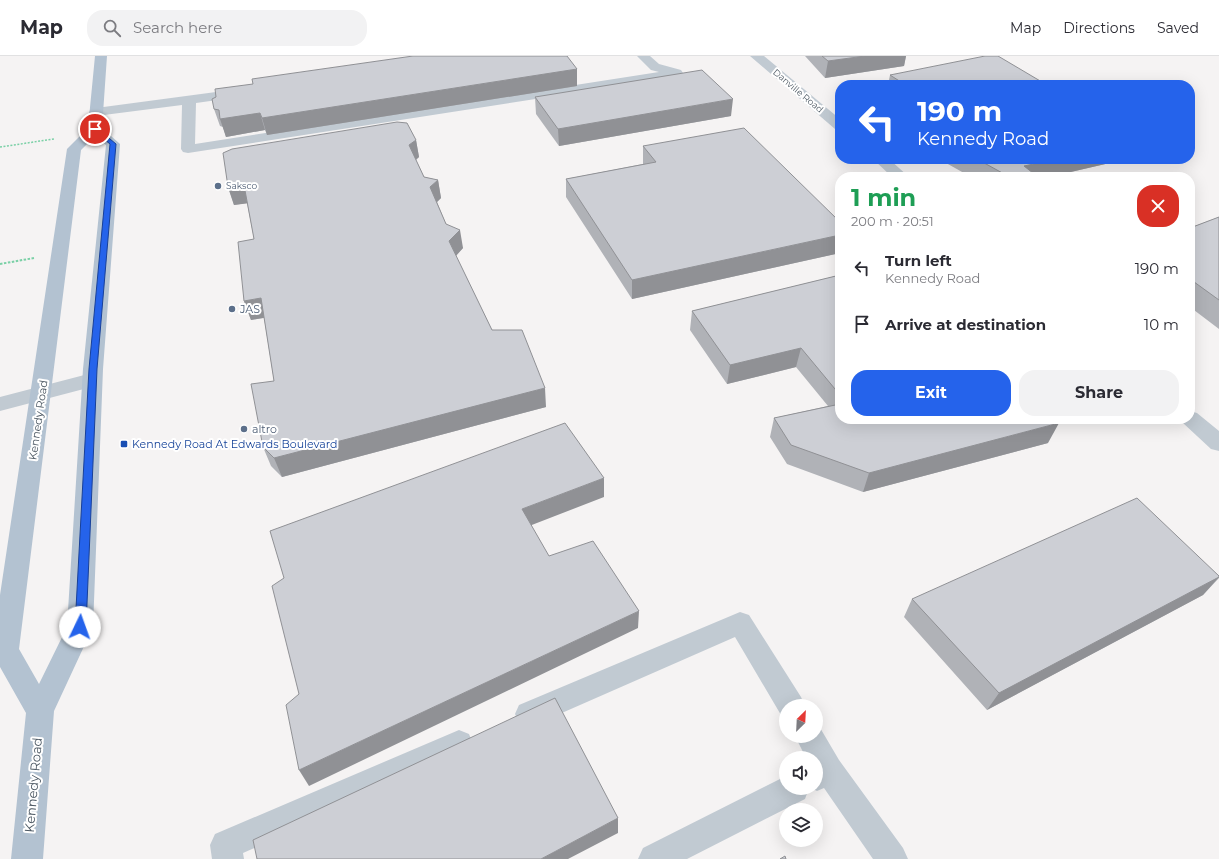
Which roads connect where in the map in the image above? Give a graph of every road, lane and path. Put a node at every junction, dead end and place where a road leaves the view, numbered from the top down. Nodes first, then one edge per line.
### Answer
1 (101, 56) edge
2 (643, 56) edge
3 (756, 56) edge
4 (676, 73) junction
5 (690, 75) edge
6 (257, 90) edge
7 (189, 100) junction
8 (96, 112) junction
9 (835, 122) edge
10 (95, 129) junction
11 (54, 138) dead end
12 (0, 147) edge
13 (886, 164) edge
14 (896, 172) edge
15 (35, 258) dead end
16 (0, 264) edge
17 (92, 380) junction
18 (42, 393) junction
19 (0, 404) edge
20 (1195, 422) edge
21 (1219, 442) edge
22 (786, 699) edge
23 (40, 711) junction
24 (823, 773) edge
25 (780, 795) edge
26 (27, 859) edge
27 (228, 859) edge
28 (654, 859) edge
29 (892, 859) edge

1 - 8 main road
2 - 4 street
3 - 9 street, Danville Road
4 - 5 street
4 - 7 street
6 - 7 street
7 - 8 street
8 - 10 main road
10 - 17 main road, Kennedy Road
10 - 18 main road, Kennedy Road
11 - 12 path
13 - 14 street
15 - 16 path
17 - 18 street
17 - 23 main road, Kennedy Road
18 - 19 street
18 - 23 main road, Kennedy Road
20 - 21 street
22 - 27 street
23 - 26 main road, Kennedy Road
24 - 29 street
25 - 28 street

